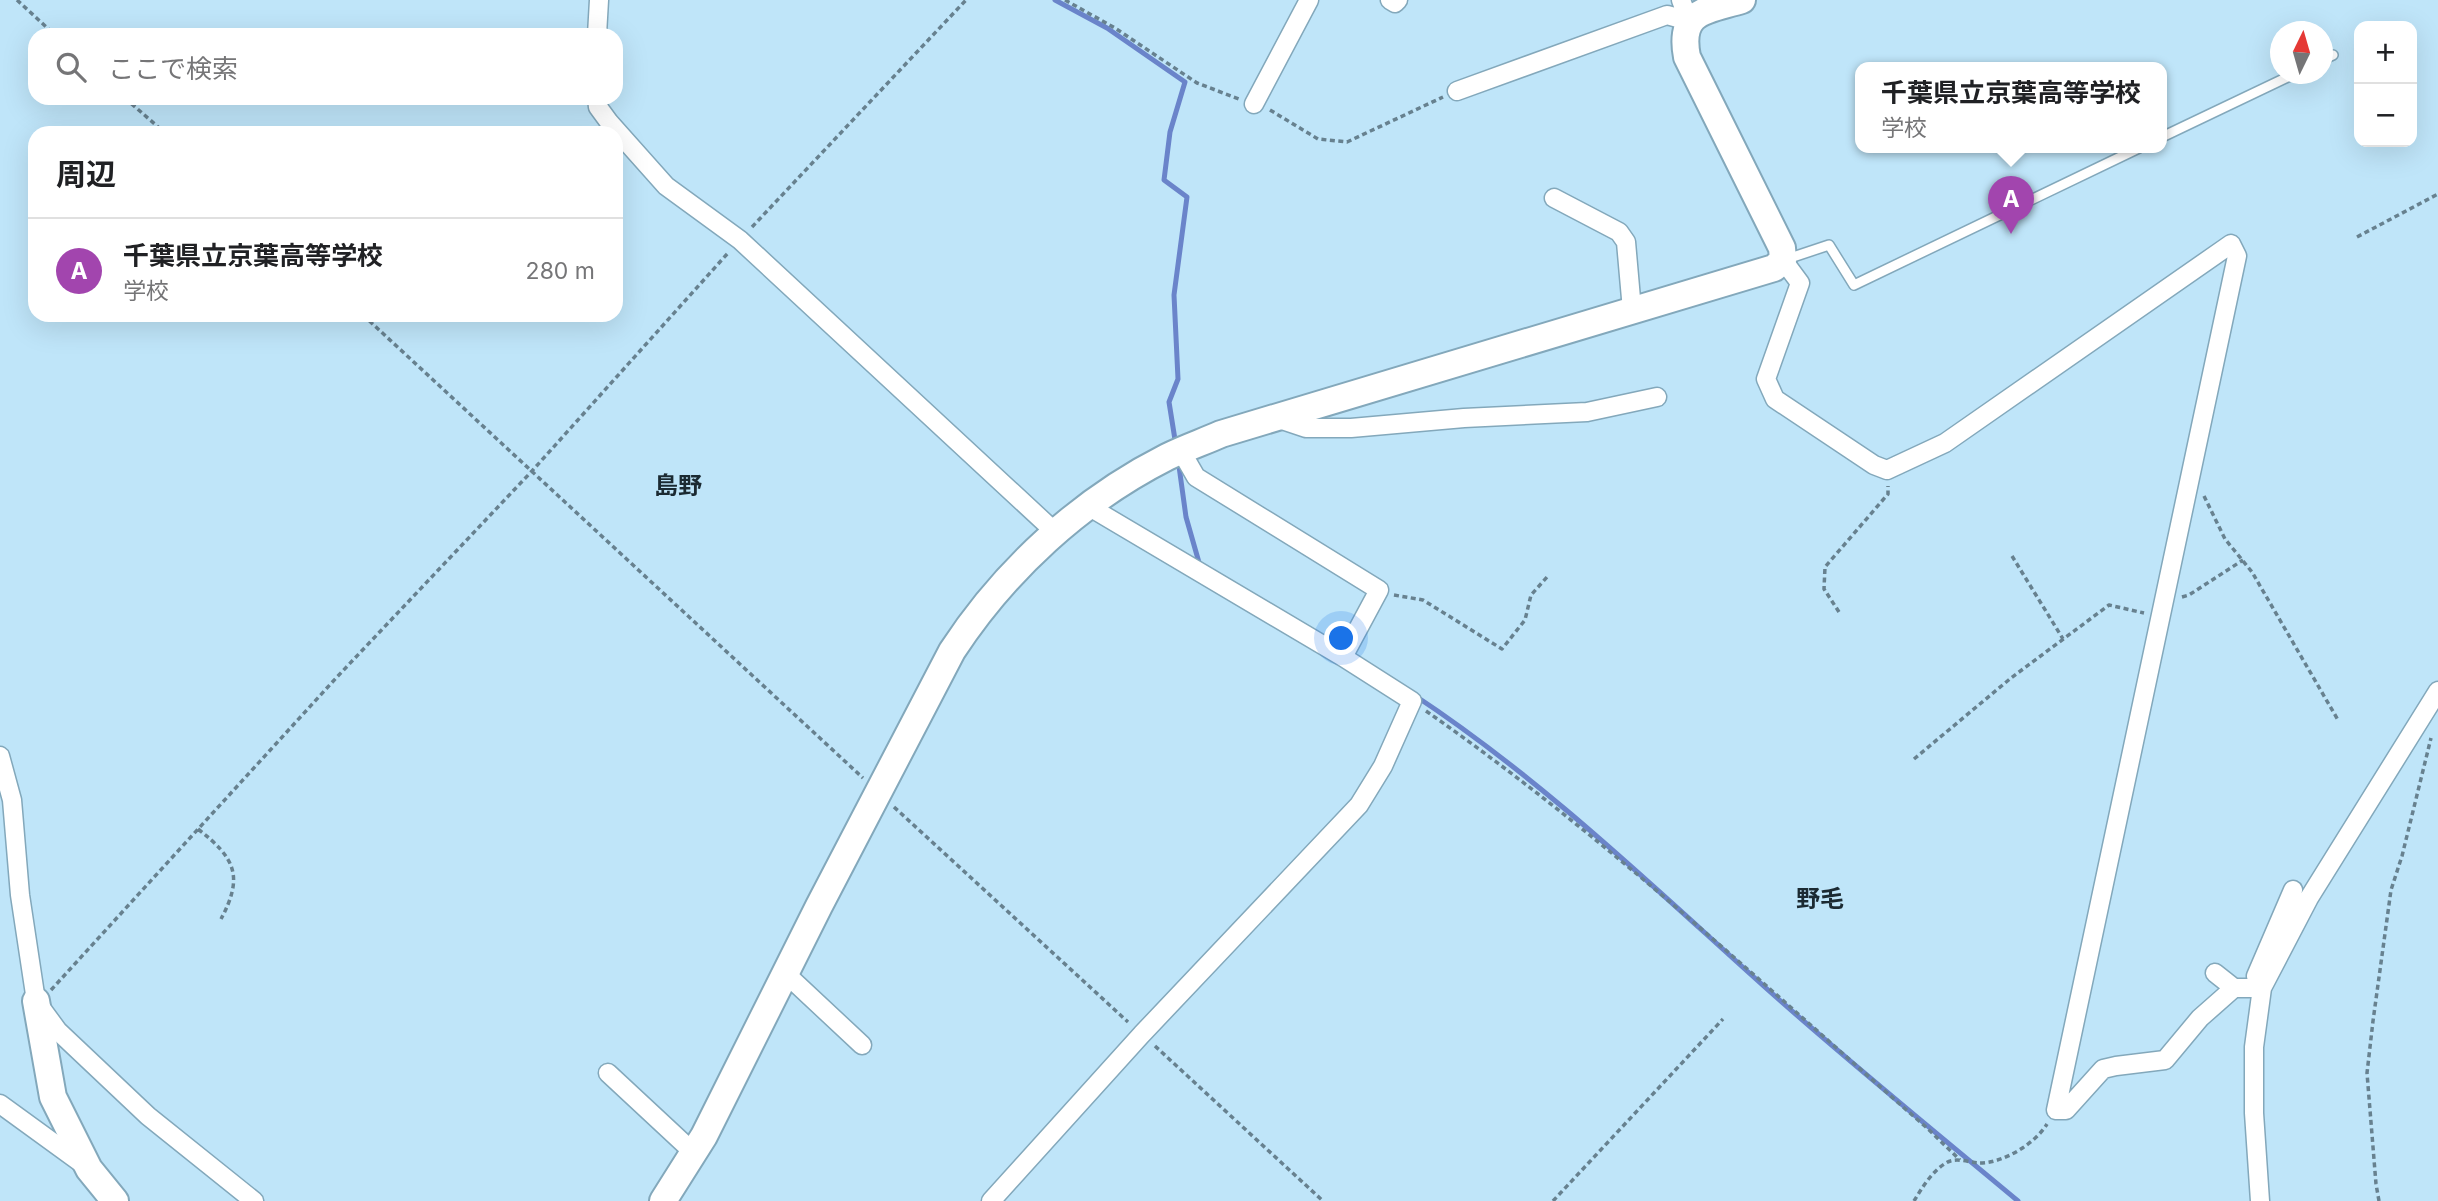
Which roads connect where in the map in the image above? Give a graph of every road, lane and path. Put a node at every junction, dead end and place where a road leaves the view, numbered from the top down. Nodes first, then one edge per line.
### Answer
1 (17, 0) edge
2 (599, 0) edge
3 (967, 0) edge
4 (1065, 0) edge
5 (1309, 0) edge
6 (1390, 0) edge
7 (1398, 0) edge
8 (1742, 0) edge
9 (1685, 10) edge
10 (47, 28) edge
11 (597, 28) edge
12 (2273, 84) edge
13 (1457, 91) joint
14 (1254, 104) junction
15 (133, 105) edge
16 (598, 105) edge
17 (157, 126) edge
18 (613, 126) edge
19 (2167, 134) edge
20 (623, 138) edge
21 (2129, 153) edge
22 (2438, 194) edge
23 (1553, 198) dead end
24 (2357, 237) dead end
25 (740, 240) junction
26 (1783, 260) junction
27 (1632, 310) junction
28 (371, 322) edge
29 (1657, 397) dead end
30 (1273, 418) junction
31 (1181, 451) junction
32 (1887, 470) junction
33 (532, 471) junction
34 (2189, 478) junction
35 (1088, 506) junction
36 (1055, 532) junction
37 (2012, 556) dead end
38 (2243, 560) junction
39 (1548, 576) dead end
40 (1379, 590) junction
41 (2162, 609) junction
42 (1839, 612) dead end
43 (2063, 639) junction
44 (1343, 657) junction
45 (2438, 691) edge
46 (1412, 701) junction
47 (2337, 720) dead end
48 (2432, 735) dead end
49 (0, 756) edge
50 (1914, 759) dead end
51 (879, 793) junction
52 (198, 829) junction
53 (2293, 890) dead end
54 (221, 919) dead end
55 (785, 973) junction
56 (2215, 973) dead end
57 (2249, 988) junction
58 (36, 1001) junction
59 (1723, 1019) dead end
60 (1142, 1034) junction
61 (862, 1045) dead end
62 (608, 1073) dead end
63 (0, 1104) edge
64 (2056, 1111) junction
65 (694, 1153) junction
66 (1960, 1160) junction
67 (89, 1169) junction
68 (115, 1201) edge
69 (253, 1201) edge
70 (663, 1201) edge
71 (991, 1201) edge
72 (1323, 1201) edge
73 (1553, 1201) edge
74 (1914, 1201) edge
75 (2260, 1201) edge
76 (2379, 1201) edge

1 - 10 path
2 - 11 street
3 - 25 path
4 - 14 path
5 - 14 street
6 - 7 street
8 - 9 street
9 - 13 street
9 - 26 street
12 - 19 lane
13 - 14 path
15 - 17 path
16 - 18 street
20 - 25 street
21 - 26 lane
22 - 24 path
23 - 27 street
25 - 33 path
25 - 36 street
26 - 27 street
26 - 32 street
27 - 30 street
28 - 33 path
29 - 30 street
30 - 31 street
31 - 35 street
31 - 40 street
32 - 34 street
32 - 42 path
33 - 51 path
33 - 52 path
34 - 38 path
34 - 41 street
35 - 36 street
35 - 44 street
36 - 51 street
37 - 43 path
38 - 41 path
38 - 47 path
39 - 40 path
40 - 44 street
41 - 43 path
41 - 64 street
43 - 50 path
44 - 46 street
45 - 57 street
46 - 60 street
46 - 66 path
48 - 76 path
49 - 58 street
51 - 55 street
51 - 60 path
52 - 54 path
52 - 58 path
53 - 57 street
55 - 61 street
55 - 65 street
56 - 57 street
57 - 64 street
57 - 75 street
58 - 67 street
58 - 69 street
59 - 73 path
60 - 71 street
60 - 72 path
62 - 65 street
63 - 67 street
64 - 66 path
65 - 70 street
66 - 74 path
67 - 68 street

